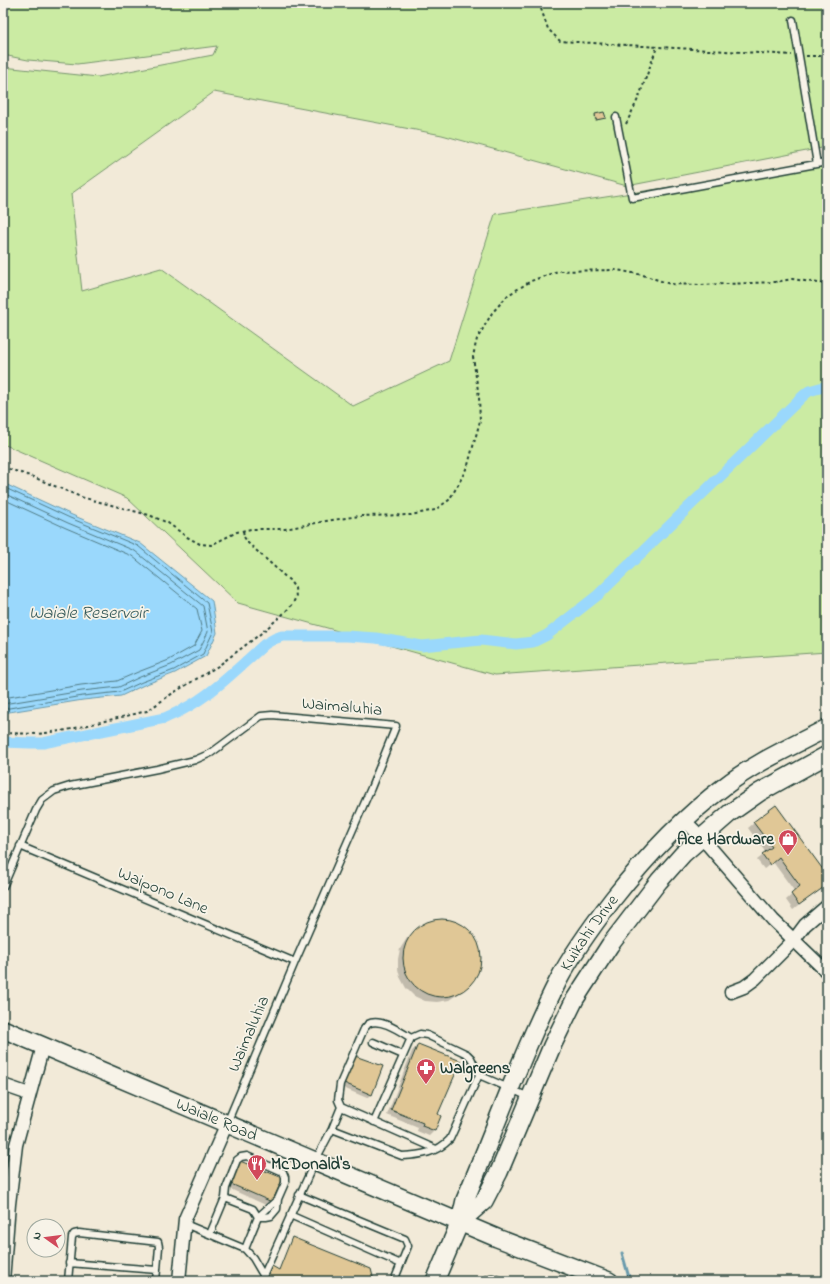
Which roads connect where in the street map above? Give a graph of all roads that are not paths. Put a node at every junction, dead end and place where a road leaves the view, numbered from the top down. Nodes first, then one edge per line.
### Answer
1 (793, 20) dead end
2 (616, 117) dead end
3 (827, 162) edge
4 (817, 164) junction
5 (827, 728) edge
6 (827, 755) edge
7 (684, 820) junction
8 (702, 838) junction
9 (20, 846) junction
10 (3, 887) edge
11 (827, 906) edge
12 (793, 940) junction
13 (295, 962) junction
14 (826, 970) edge
15 (731, 992) dead end
16 (3, 1028) edge
17 (411, 1038) junction
18 (373, 1042) dead end
19 (43, 1046) junction
20 (403, 1056) junction
21 (479, 1074) junction
22 (3, 1085) edge
23 (511, 1089) junction
24 (29, 1094) junction
25 (530, 1098) junction
26 (341, 1107) junction
27 (374, 1122) junction
28 (227, 1123) junction
29 (332, 1129) junction
30 (436, 1149) junction
31 (315, 1161) junction
32 (299, 1195) junction
33 (225, 1198) junction
34 (6, 1204) edge
35 (290, 1215) junction
36 (258, 1217) junction
37 (460, 1222) junction
38 (185, 1224) junction
39 (210, 1234) junction
40 (245, 1249) junction
41 (69, 1263) junction
42 (401, 1264) junction
43 (157, 1270) junction
44 (262, 1278) edge
45 (3, 1281) edge
46 (68, 1281) edge
47 (156, 1281) edge
48 (179, 1281) edge
49 (394, 1281) edge
50 (435, 1281) edge
51 (485, 1281) edge
52 (500, 1281) edge
53 (609, 1281) edge

1 - 4 lane
2 - 4 lane
3 - 4 lane
5 - 7 main road, Kuikahi Drive
6 - 8 main road, Kuikahi Drive
7 - 8 street
7 - 23 main road, Kuikahi Drive
8 - 12 street
8 - 25 main road, Kuikahi Drive
9 - 10 lane, Waimaluhia
9 - 13 lane, Waipono Lane
9 - 13 lane, Waimaluhia
11 - 12 street
12 - 14 street
12 - 15 street
13 - 28 lane, Waimaluhia
16 - 19 main road, Waiale Road
17 - 20 lane
17 - 21 lane
17 - 26 lane
18 - 20 lane
19 - 24 street
19 - 28 main road, Waiale Road
20 - 27 lane
21 - 23 lane
21 - 30 lane
22 - 24 street
23 - 25 lane
23 - 37 main road, Kuikahi Drive
24 - 34 street
25 - 37 main road, Kuikahi Drive
26 - 27 lane
26 - 29 lane
27 - 30 lane
28 - 31 main road, Waiale Road
28 - 38 street
29 - 30 lane
29 - 31 lane
31 - 32 lane
31 - 37 main road, Waiale Road
32 - 35 lane
32 - 42 lane
33 - 36 lane
33 - 36 lane
33 - 39 lane
34 - 45 street
35 - 42 lane
35 - 44 lane
36 - 40 lane
37 - 50 main road, Kuikahi Drive
37 - 53 main road, Waiale Road
38 - 39 lane
38 - 48 street
39 - 40 lane
40 - 44 lane
41 - 43 lane
41 - 43 lane
41 - 46 lane
42 - 49 lane
43 - 47 lane
51 - 52 lane

